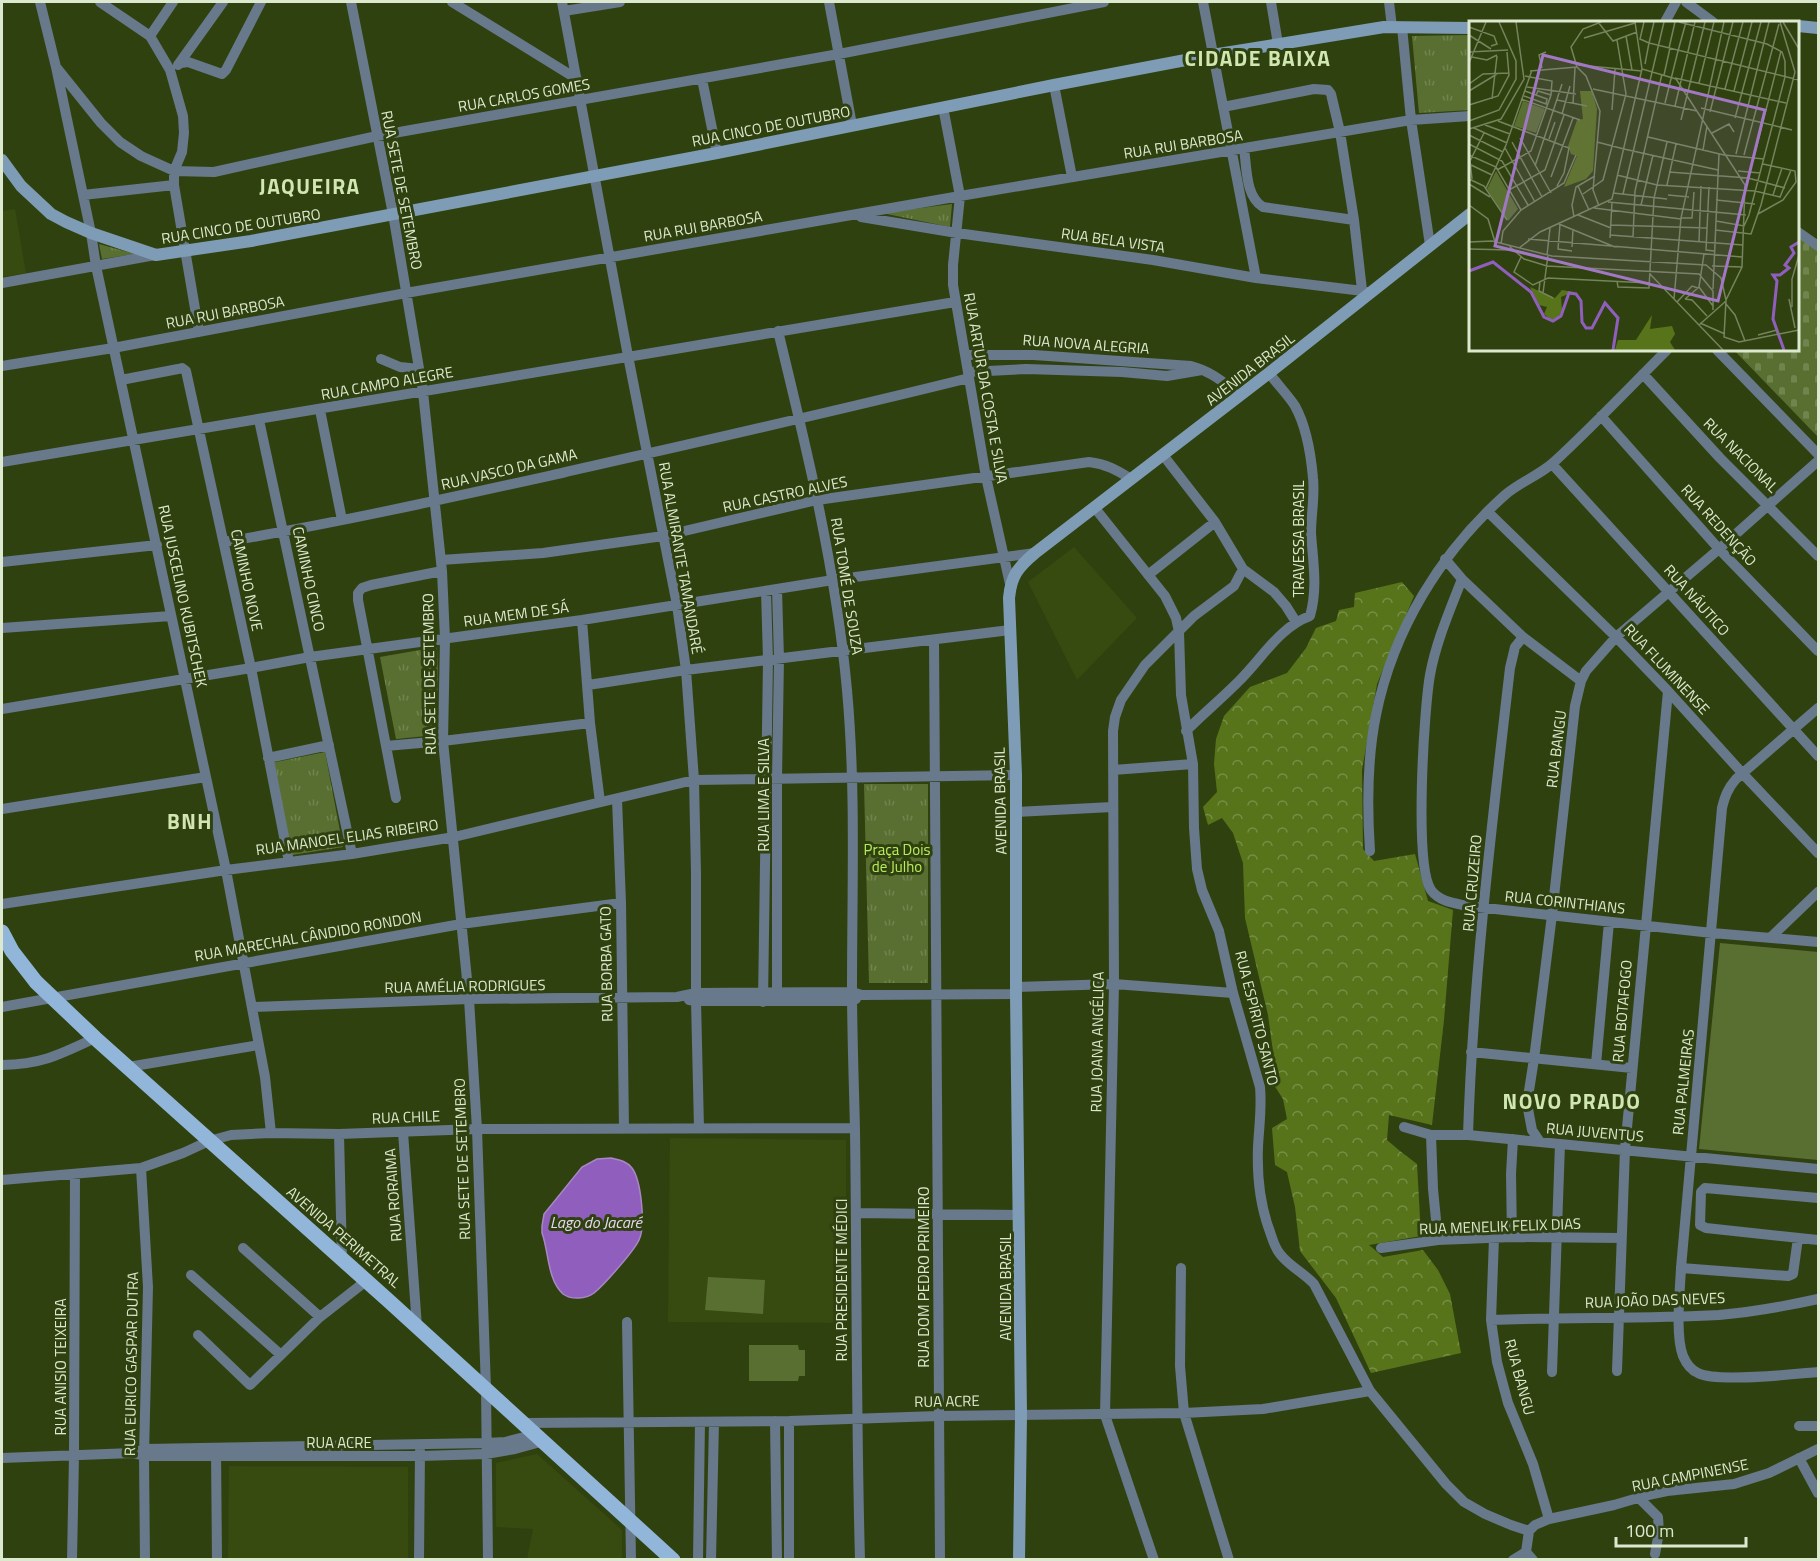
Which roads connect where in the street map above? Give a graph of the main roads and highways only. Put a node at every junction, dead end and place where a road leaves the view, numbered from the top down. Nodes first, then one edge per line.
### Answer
1 (2, 932) edge
2 (673, 1560) edge

1 - 2 main road, AVENIDA PERIMETRAL

